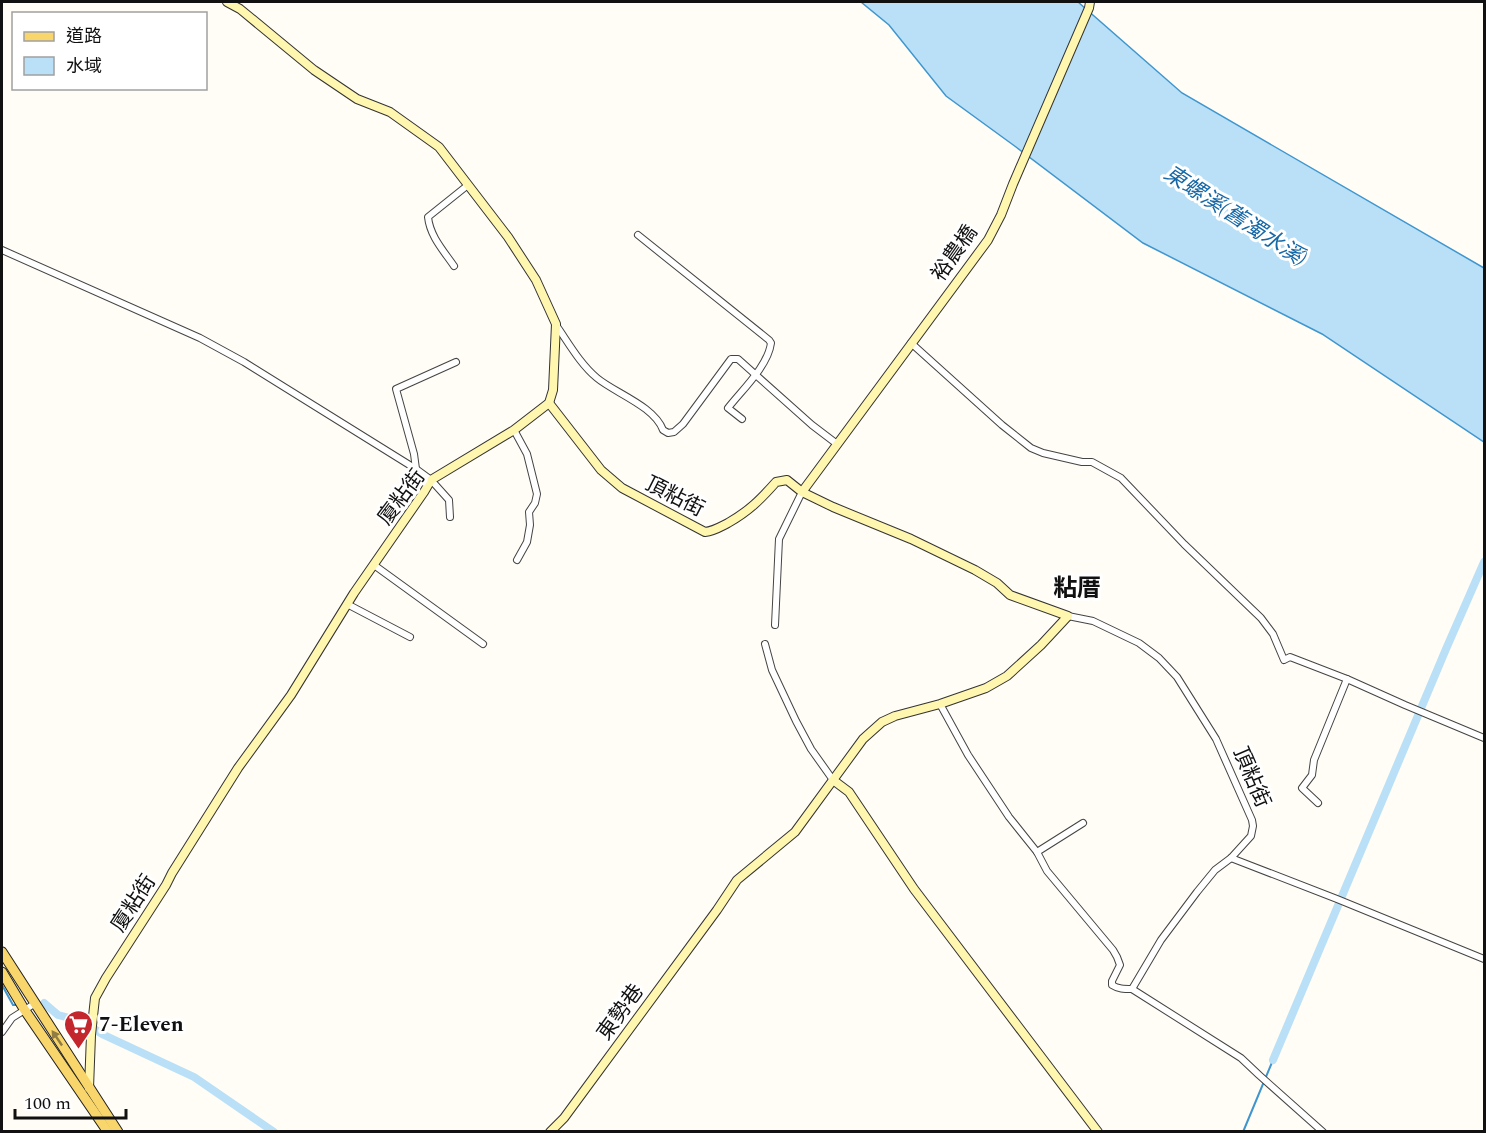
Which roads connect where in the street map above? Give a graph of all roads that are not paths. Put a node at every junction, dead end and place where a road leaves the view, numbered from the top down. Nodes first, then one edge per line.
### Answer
1 (227, 2) edge
2 (1090, 5) edge
3 (468, 184) junction
4 (638, 235) dead end
5 (2, 250) edge
6 (454, 266) dead end
7 (555, 324) junction
8 (911, 343) junction
9 (456, 362) dead end
10 (755, 375) junction
11 (549, 403) junction
12 (742, 419) dead end
13 (514, 430) junction
14 (837, 444) junction
15 (416, 469) junction
16 (431, 480) junction
17 (802, 492) junction
18 (450, 517) dead end
19 (517, 560) dead end
20 (374, 565) junction
21 (347, 604) junction
22 (1068, 616) junction
23 (775, 625) dead end
24 (410, 637) dead end
25 (483, 644) dead end
26 (765, 644) dead end
27 (1347, 679) junction
28 (940, 704) junction
29 (1485, 738) edge
30 (833, 780) junction
31 (1318, 802) dead end
32 (1083, 823) dead end
33 (1037, 852) junction
34 (1231, 858) junction
35 (2, 952) edge
36 (1485, 959) edge
37 (2, 972) edge
38 (1132, 989) junction
39 (34, 1004) junction
40 (24, 1009) junction
41 (2, 1032) edge
42 (90, 1086) junction
43 (86, 1098) junction
44 (108, 1131) edge
45 (118, 1131) edge
46 (549, 1131) edge
47 (1098, 1131) edge
48 (1323, 1131) edge

1 - 3 street
2 - 8 street, 裕農橋
3 - 6 street
3 - 7 street
4 - 10 street
5 - 15 street
7 - 10 street
7 - 11 street
8 - 14 street, 裕農橋
8 - 27 street
9 - 15 street
10 - 12 street
10 - 14 street
11 - 13 street, 廈粘街
11 - 17 street, 頂粘街
13 - 16 street, 廈粘街
13 - 19 street
14 - 17 street, 裕農橋
15 - 16 street
16 - 18 street
16 - 20 street, 廈粘街
17 - 22 street, 頂粘街
17 - 23 street
20 - 21 street, 廈粘街
20 - 25 street
21 - 24 street
21 - 42 street, 廈粘街
22 - 28 street
22 - 34 street, 頂粘街
26 - 30 street
27 - 29 street
27 - 31 street
28 - 30 street
28 - 33 street
30 - 46 street, 東勢巷
30 - 47 street
32 - 33 street
33 - 38 street
34 - 36 street
34 - 38 street, 頂粘街
35 - 39 main road
37 - 40 main road
38 - 48 street
39 - 40 street
42 -> 39 main road
40 - 41 street
40 - 43 main road
42 - 43 street, 廈粘街
42 - 45 main road
43 - 44 main road

